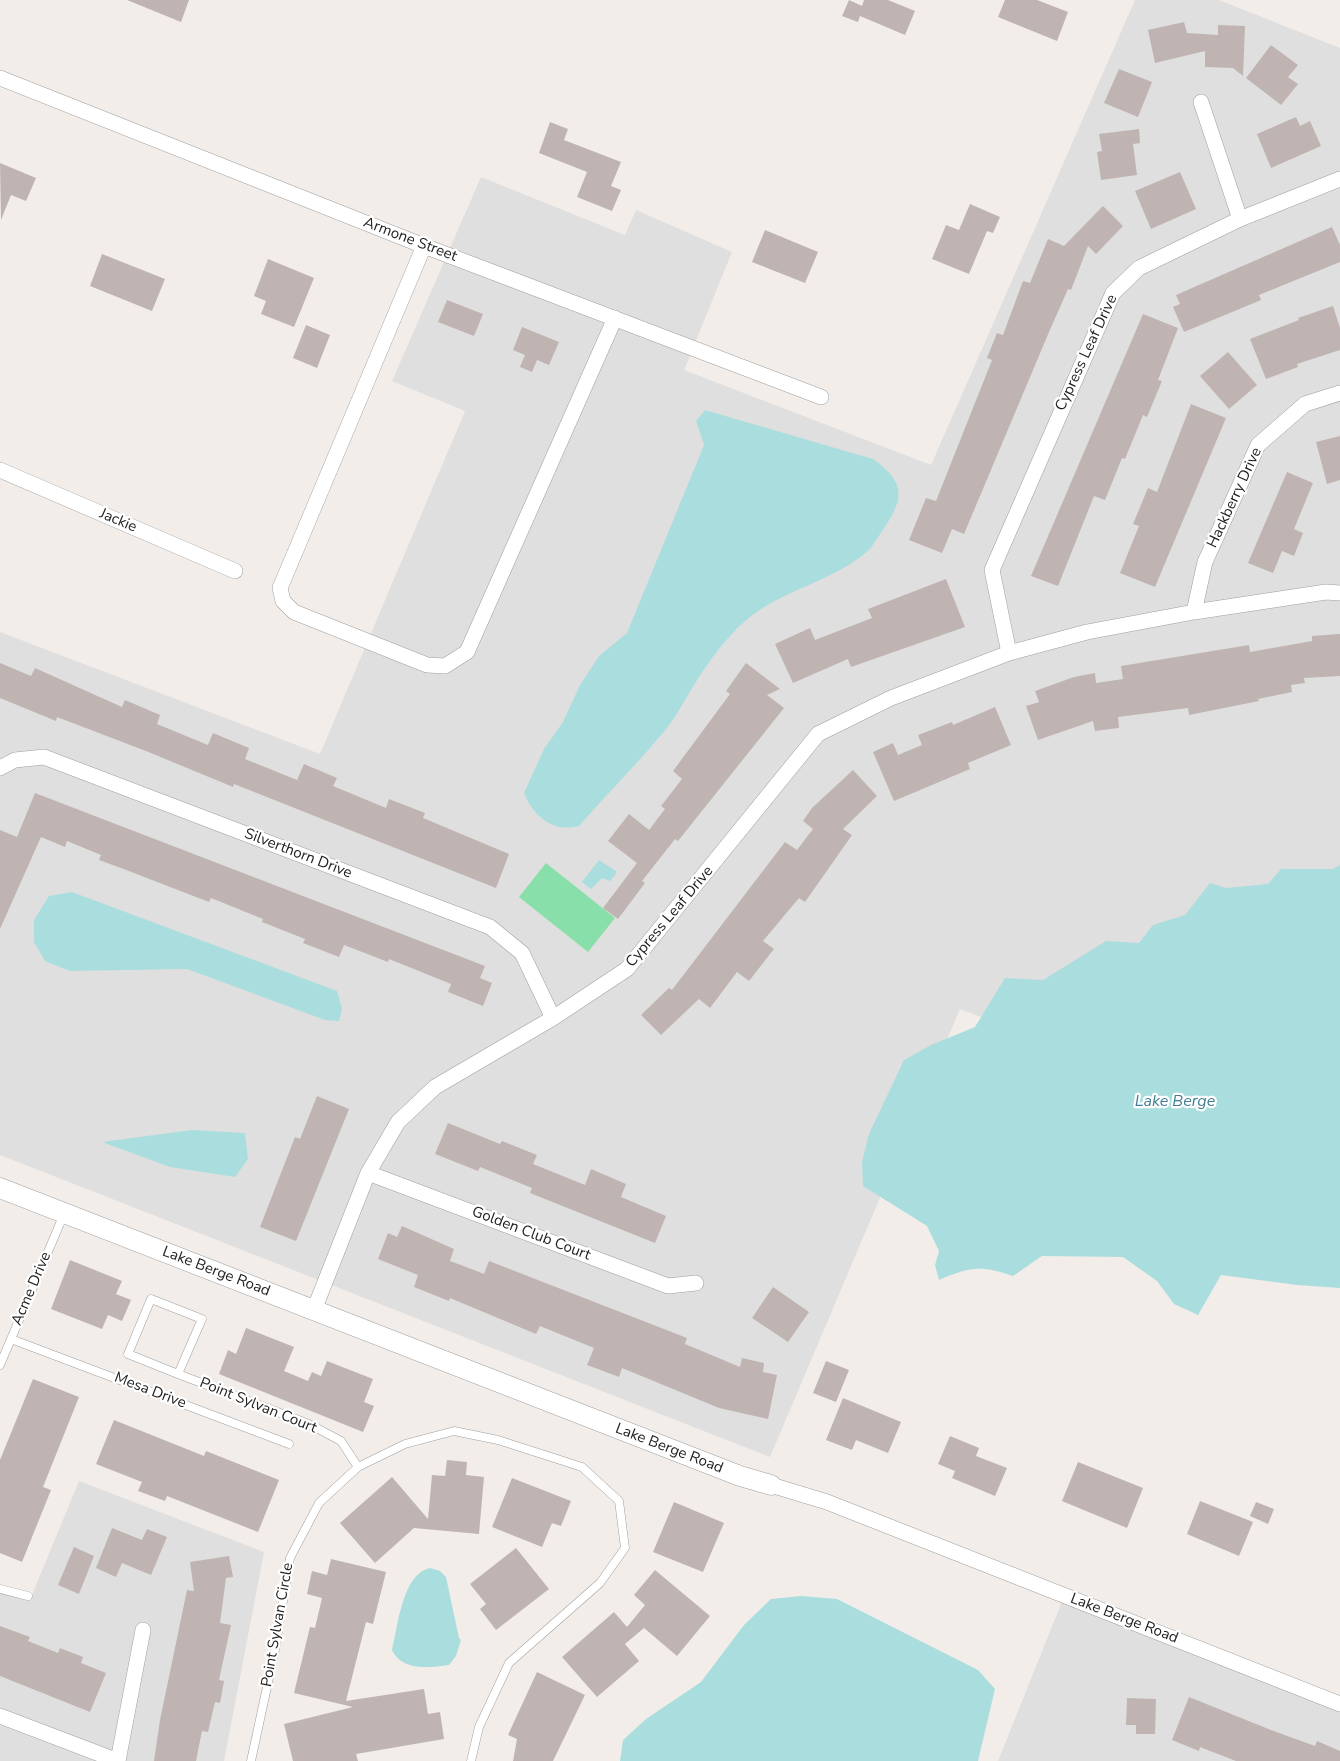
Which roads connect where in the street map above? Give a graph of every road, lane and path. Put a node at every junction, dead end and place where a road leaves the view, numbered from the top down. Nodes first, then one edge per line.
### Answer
1 (0, 78) edge
2 (1201, 102) dead end
3 (1340, 179) edge
4 (1240, 219) junction
5 (424, 246) junction
6 (615, 318) junction
7 (1340, 393) edge
8 (821, 397) dead end
9 (0, 470) edge
10 (236, 571) dead end
11 (1340, 593) edge
12 (1194, 612) junction
13 (1009, 653) junction
14 (0, 768) edge
15 (553, 1018) junction
16 (368, 1173) junction
17 (0, 1188) edge
18 (65, 1213) junction
19 (696, 1283) dead end
20 (314, 1310) junction
21 (11, 1338) junction
22 (0, 1365) edge
23 (178, 1374) junction
24 (290, 1444) dead end
25 (358, 1467) junction
26 (771, 1485) joint
27 (0, 1589) edge
28 (28, 1596) dead end
29 (143, 1630) dead end
30 (1340, 1704) edge
31 (0, 1716) edge
32 (118, 1761) edge
33 (250, 1761) edge
34 (471, 1761) edge

1 - 5 street, Armone Street
2 - 4 street
3 - 4 street, Cypress Leaf Drive
4 - 13 street, Cypress Leaf Drive
5 - 6 street, Armone Street
5 - 6 street
6 - 8 street, Armone Street
7 - 12 street, Hackberry Drive
9 - 10 street, Jackie
11 - 12 street, Cypress Leaf Drive
12 - 13 street, Cypress Leaf Drive
13 - 15 street, Cypress Leaf Drive
14 - 15 street, Silverthorn Drive
15 - 16 street, Cypress Leaf Drive
16 - 19 street, Golden Club Court
16 - 20 street, Cypress Leaf Drive
17 - 18 street, Lake Berge Road
18 - 20 street, Lake Berge Road
18 - 21 lane, Acme Drive
20 - 26 street, Lake Berge Road
21 - 22 lane, Acme Drive
21 - 24 lane, Mesa Drive
23 - 23 lane, Point Sylvan Court
23 - 25 lane, Point Sylvan Court
25 - 33 lane, Point Sylvan Circle
25 - 34 lane, Point Sylvan Circle
26 - 30 street, Lake Berge Road
27 - 28 lane
29 - 32 street
31 - 32 street

